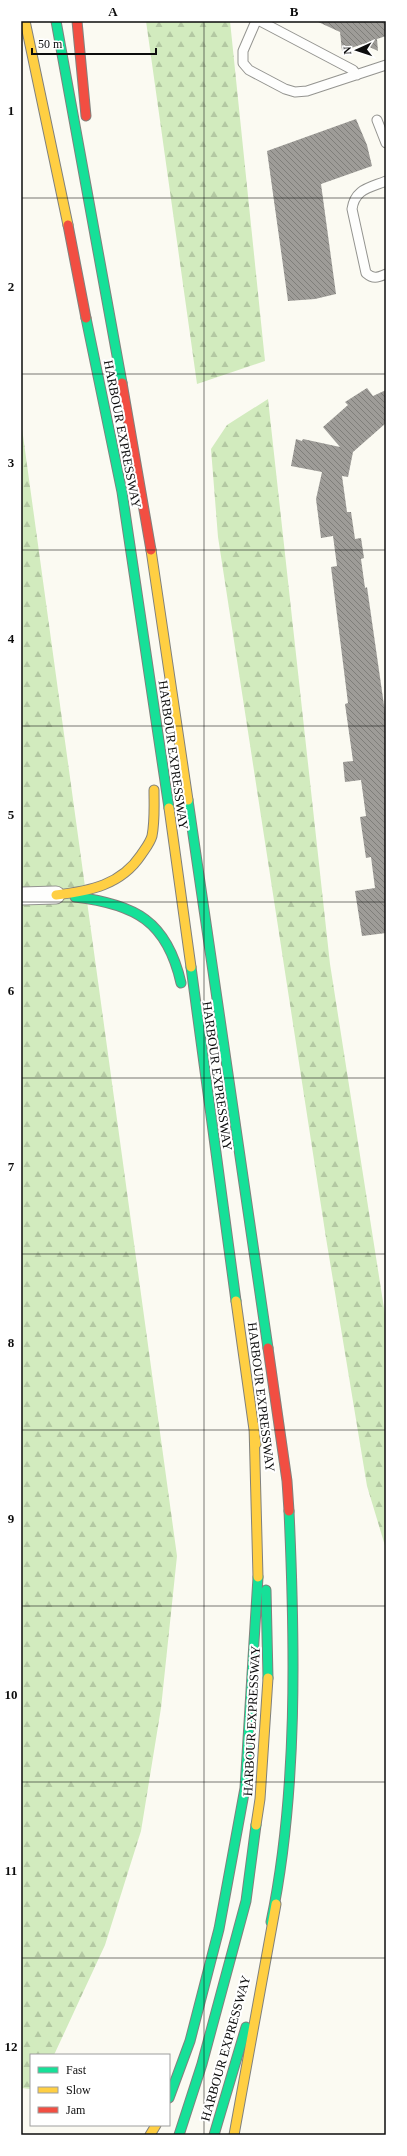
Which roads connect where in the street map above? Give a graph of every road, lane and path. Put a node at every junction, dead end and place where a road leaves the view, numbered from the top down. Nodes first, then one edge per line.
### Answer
1 (25, 21) edge
2 (56, 21) edge
3 (77, 21) edge
4 (256, 21) edge
5 (260, 21) edge
6 (386, 65) edge
7 (357, 74) junction
8 (377, 120) dead end
9 (86, 126) dead end
10 (88, 142) dead end
11 (386, 143) edge
12 (386, 181) edge
13 (97, 245) junction
14 (386, 274) edge
15 (150, 671) junction
16 (153, 764) dead end
17 (153, 780) dead end
18 (56, 895) junction
19 (21, 896) edge
20 (207, 1090) junction
21 (254, 1425) junction
22 (276, 1904) junction
23 (170, 2095) edge
24 (155, 2126) edge
25 (150, 2135) edge
26 (179, 2135) edge
27 (214, 2135) edge
28 (234, 2135) edge

1 - 15 main road, HARBOUR EXPRESSWAY
2 - 13 main road, HARBOUR EXPRESSWAY
3 - 9 main road
4 - 7 lane
5 - 7 lane
6 - 7 lane
8 - 11 lane
10 - 13 main road
12 - 14 lane
13 - 22 main road, HARBOUR EXPRESSWAY
15 - 16 main road
15 - 20 main road, HARBOUR EXPRESSWAY
17 - 18 main road
18 - 19 street
18 - 20 main road
20 - 21 main road, HARBOUR EXPRESSWAY
21 - 23 main road
21 - 26 main road, HARBOUR EXPRESSWAY
22 - 27 main road, HARBOUR EXPRESSWAY
22 - 28 main road
24 - 25 main road

